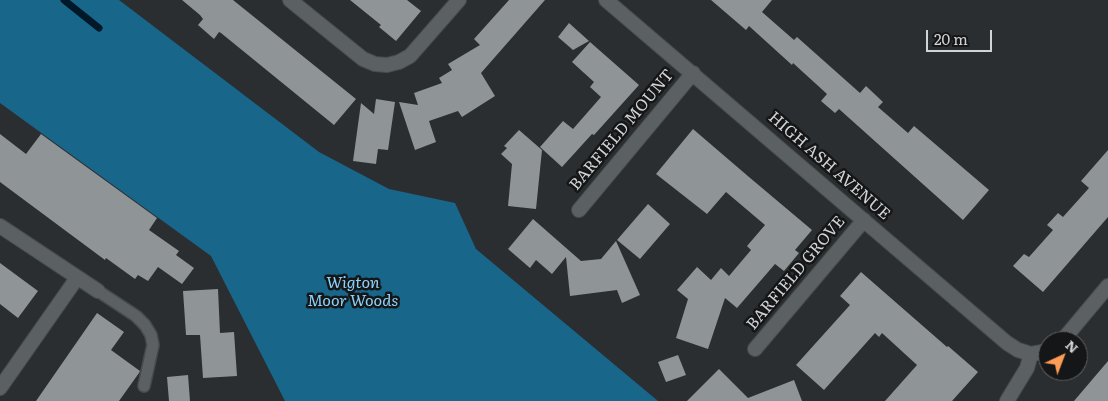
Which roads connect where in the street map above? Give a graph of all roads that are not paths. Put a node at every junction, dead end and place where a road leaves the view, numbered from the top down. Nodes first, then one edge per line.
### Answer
1 (290, 0) edge
2 (458, 0) edge
3 (606, 0) edge
4 (693, 73) junction
5 (578, 210) dead end
6 (864, 220) junction
7 (0, 226) edge
8 (77, 278) junction
9 (1108, 286) edge
10 (98, 292) joint
11 (1070, 331) edge
12 (754, 349) dead end
13 (1038, 353) edge
14 (1031, 354) junction
15 (144, 386) dead end
16 (0, 388) edge
17 (1006, 401) edge

1 - 2 street
3 - 4 street, HIGH ASH AVENUE
4 - 5 street, BARFIELD MOUNT
4 - 6 street, HIGH ASH AVENUE
6 - 12 street, BARFIELD GROVE
6 - 14 street, HIGH ASH AVENUE
7 - 8 street
8 - 10 street
8 - 16 street
9 - 11 street
10 - 15 lane
13 - 14 street
14 - 17 street

